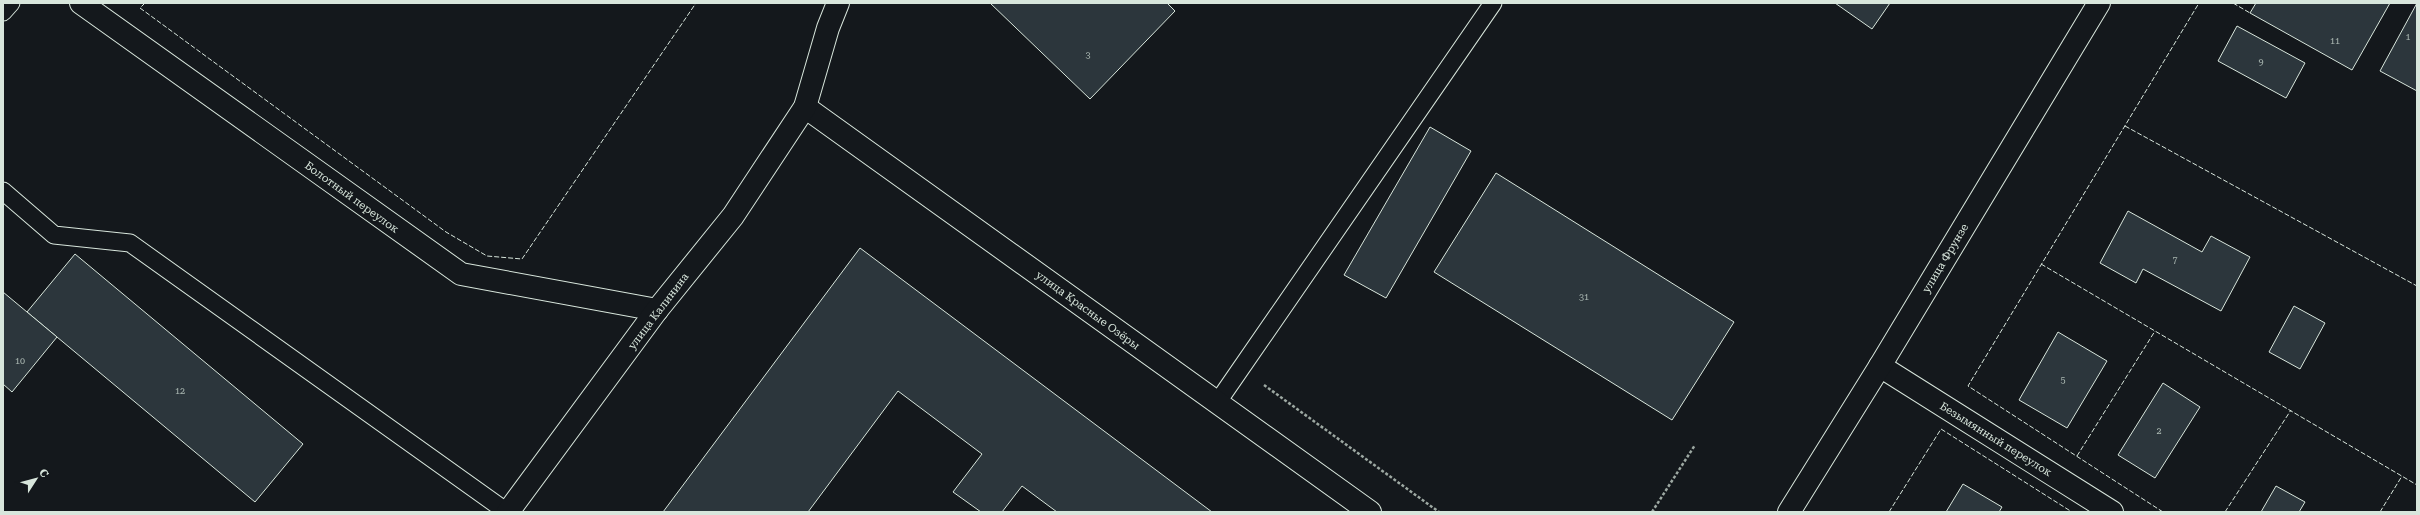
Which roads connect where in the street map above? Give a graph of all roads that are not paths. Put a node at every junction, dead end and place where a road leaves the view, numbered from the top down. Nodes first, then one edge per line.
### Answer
1 (11, 3) edge
2 (81, 3) edge
3 (838, 3) edge
4 (1493, 3) edge
5 (2099, 3) edge
6 (3, 12) edge
7 (805, 107) junction
8 (3, 191) edge
9 (657, 310) junction
10 (1880, 366) junction
11 (1217, 403) junction
12 (508, 512) edge
13 (1370, 512) edge
14 (1788, 512) edge
15 (2112, 512) edge

1 - 6 lane
2 - 9 street, Болотный переулок
3 - 7 street, улица Калинина
4 - 11 lane
5 - 10 street, улица Фрунзе
7 - 9 street, улица Калинина
7 - 11 street, улица Красные Озёры
8 - 12 lane
9 - 12 street, улица Калинина
10 - 14 street, улица Фрунзе
10 - 15 street, Безымянный переулок
11 - 13 street, улица Красные Озёры

